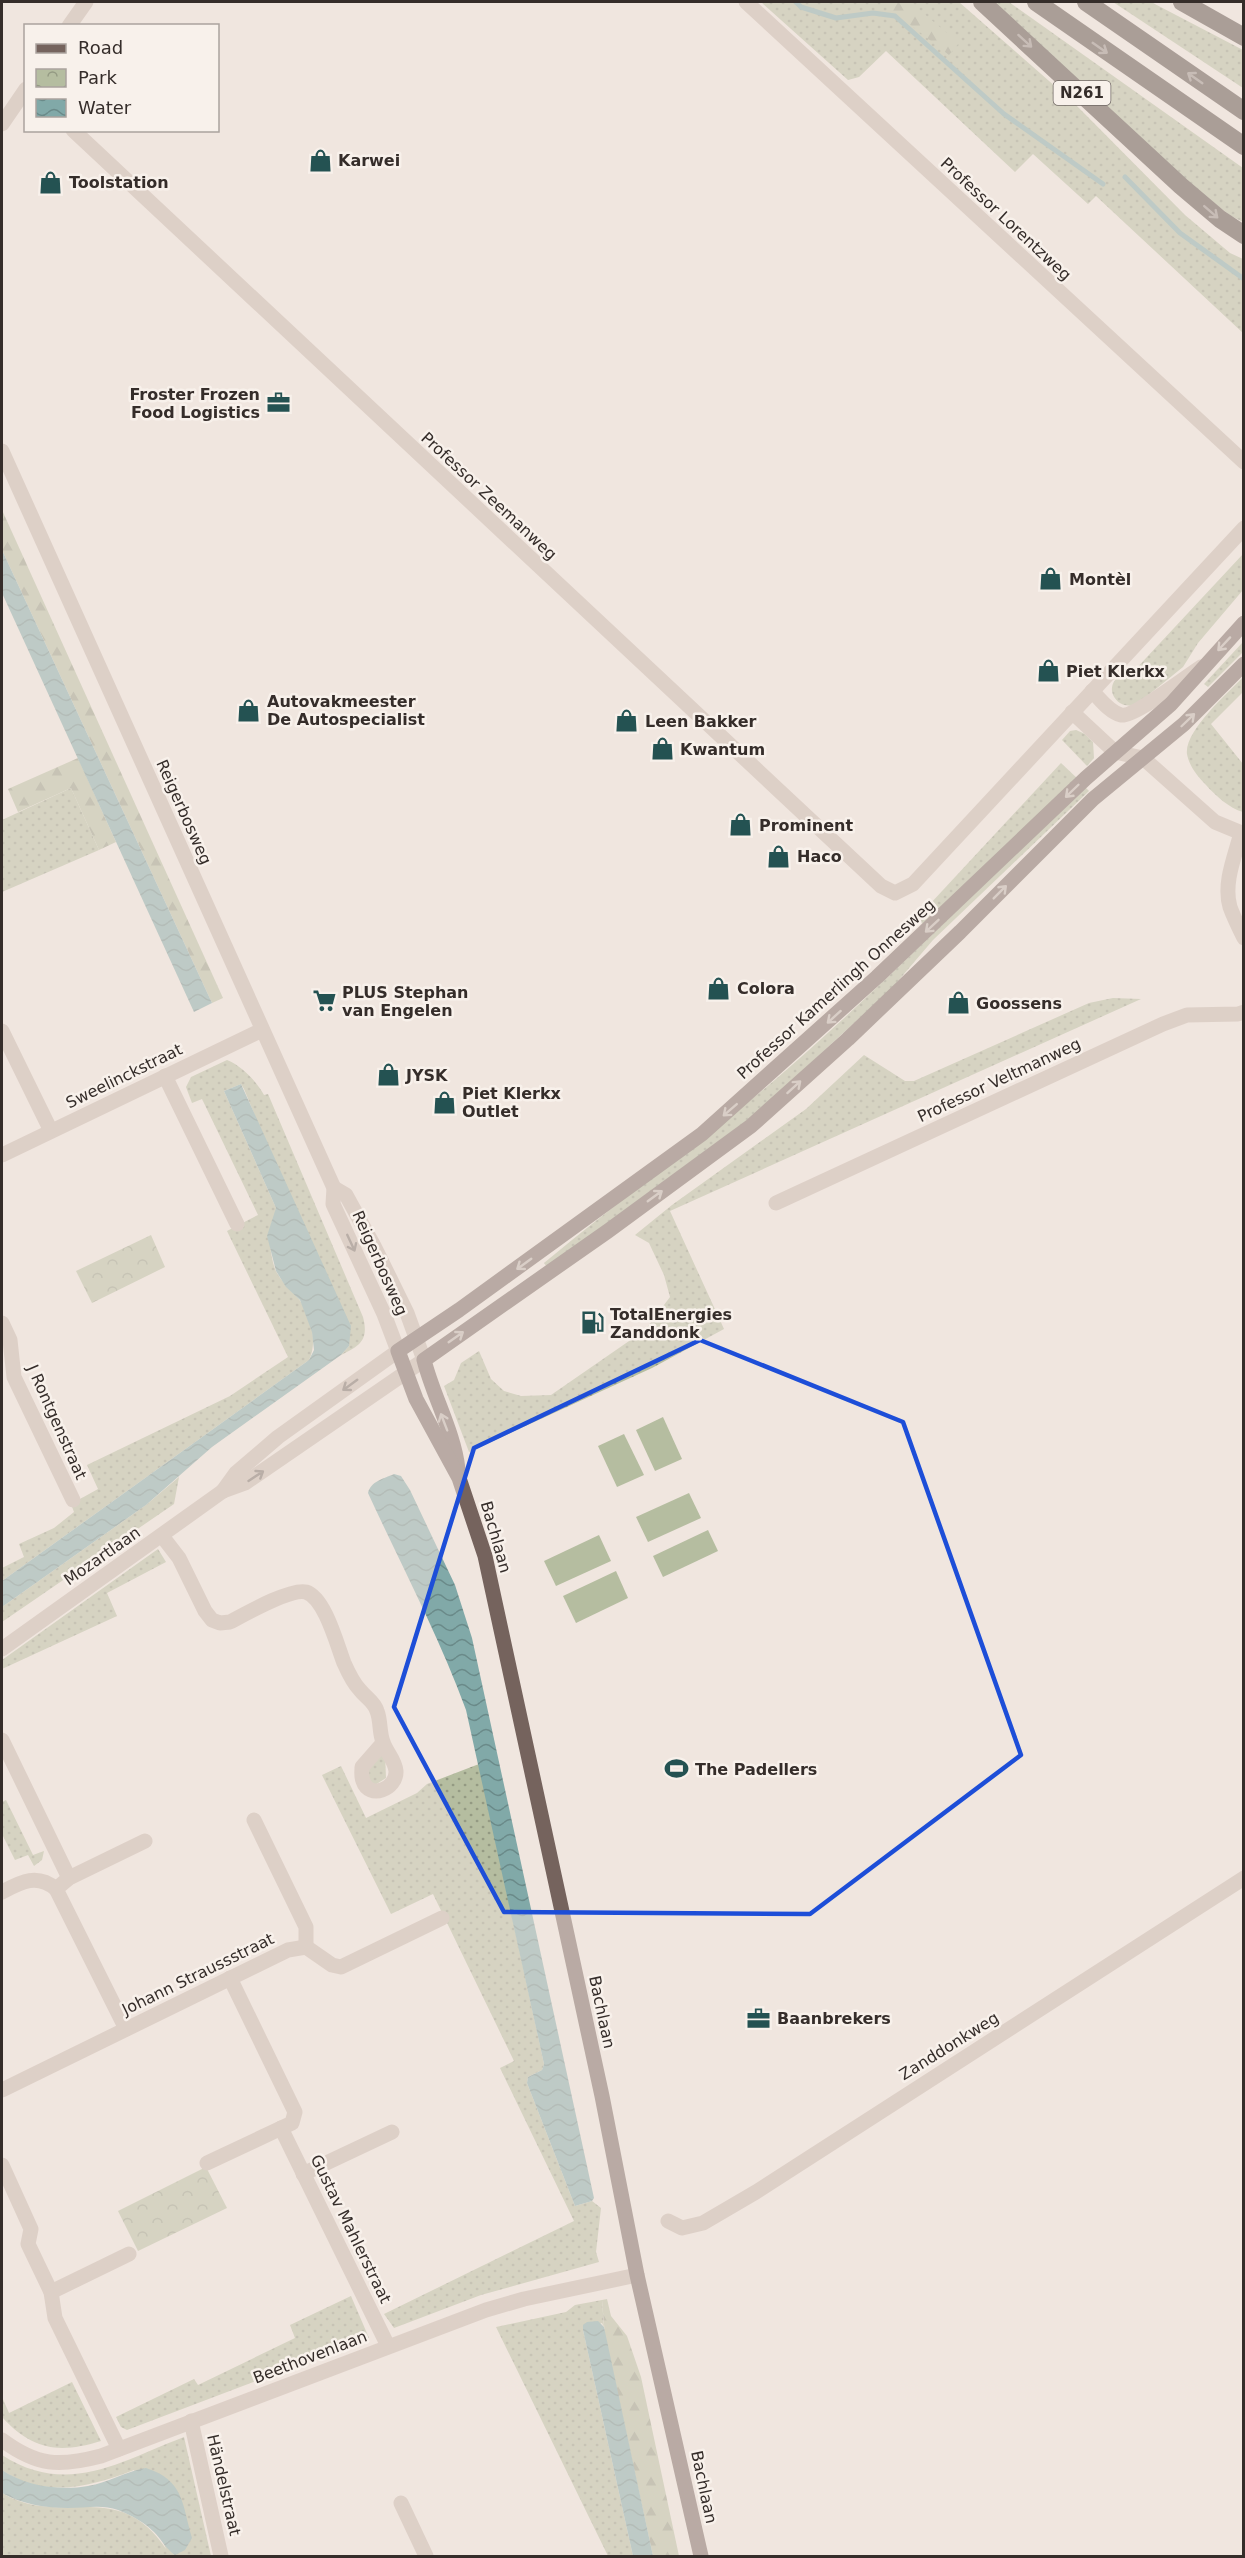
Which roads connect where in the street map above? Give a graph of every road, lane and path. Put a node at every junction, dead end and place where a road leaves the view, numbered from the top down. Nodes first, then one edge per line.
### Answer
1 (86, 2) edge
2 (746, 2) edge
3 (982, 2) edge
4 (1036, 2) edge
5 (1086, 2) edge
6 (1182, 2) edge
7 (70, 24) edge
8 (1244, 37) edge
9 (24, 92) edge
10 (1244, 111) edge
11 (2, 124) edge
12 (75, 132) edge
13 (1244, 146) edge
14 (1244, 235) edge
15 (2, 451) edge
16 (1244, 462) edge
17 (1244, 528) edge
18 (1244, 623) edge
19 (1244, 664) edge
20 (1204, 665) junction
21 (1092, 691) junction
22 (1072, 712) junction
23 (1139, 731) junction
24 (1115, 752) junction
25 (1143, 758) junction
26 (1242, 834) edge
27 (1244, 938) edge
28 (1244, 1012) edge
29 (2, 1030) edge
30 (262, 1030) junction
31 (165, 1076) junction
32 (51, 1131) junction
33 (2, 1155) edge
34 (333, 1188) junction
35 (776, 1203) dead end
36 (237, 1224) dead end
37 (2, 1323) edge
38 (417, 1338) junction
39 (398, 1351) junction
40 (424, 1360) junction
41 (405, 1373) junction
42 (459, 1478) junction
43 (223, 1491) junction
44 (73, 1500) dead end
45 (162, 1536) junction
46 (2, 1650) edge
47 (2, 1740) edge
48 (383, 1743) dead end
49 (254, 1820) dead end
50 (145, 1841) dead end
51 (69, 1878) junction
52 (1244, 1878) edge
53 (56, 1889) junction
54 (2, 1892) edge
55 (442, 1918) dead end
56 (306, 1947) junction
57 (230, 1978) junction
58 (126, 2030) junction
59 (2, 2090) edge
60 (287, 2125) junction
61 (392, 2132) dead end
62 (207, 2163) dead end
63 (2, 2165) edge
64 (303, 2174) junction
65 (668, 2222) dead end
66 (129, 2254) dead end
67 (637, 2275) junction
68 (51, 2292) junction
69 (388, 2346) junction
70 (191, 2421) junction
71 (2, 2439) edge
72 (119, 2449) junction
73 (401, 2503) dead end
74 (221, 2556) edge
75 (426, 2556) edge
76 (701, 2556) edge

1 - 7 street
2 - 16 street, Professor Lorentzweg
3 -> 14 highway, N261
4 -> 13 highway, N261
10 -> 5 highway
6 - 8 highway
9 - 11 street
12 - 22 street, Professor Zeemanweg
15 - 30 street, Reigerbosweg
17 - 21 street
18 -> 20 main road, Professor Kamerlingh Onnesweg
25 -> 19 main road
20 - 21 street
20 - 23 main road, Professor Kamerlingh Onnesweg
21 - 22 street
22 - 24 street
23 - 24 main road, Professor Kamerlingh Onnesweg
23 - 25 street
24 - 25 street
24 -> 38 main road, Professor Kamerlingh Onnesweg
25 - 26 street
40 -> 25 main road
26 - 27 street
28 - 35 street, Professor Veltmanweg
29 - 32 street
30 - 31 street, Sweelinckstraat
30 - 34 street, Reigerbosweg
31 - 32 street, Sweelinckstraat
31 - 36 street
32 - 33 street, Sweelinckstraat
34 - 38 street, Reigerbosweg
34 -> 39 street, Reigerbosweg
37 - 44 street, J Rontgenstraat
38 - 39 main road, Professor Kamerlingh Onnesweg
38 - 40 street, Reigerbosweg
39 - 41 main road, Bachlaan
39 -> 43 street, Mozartlaan
40 - 41 street, Mozartlaan
42 -> 40 main road, Bachlaan
41 - 42 main road, Bachlaan
43 -> 41 street, Mozartlaan
42 - 67 main road, Bachlaan
43 - 45 street, Mozartlaan
45 - 46 street, Mozartlaan
45 - 48 street
47 - 51 street
49 - 56 street
50 - 51 street
51 - 53 street
52 - 65 street, Zanddonkweg
53 - 54 street
53 - 58 street
55 - 56 street
56 - 57 street, Johann Straussstraat
57 - 58 street, Johann Straussstraat
57 - 60 street, Gustav Mahlerstraat
58 - 59 street, Johann Straussstraat
60 - 62 street
60 - 64 street, Gustav Mahlerstraat
61 - 64 street
63 - 68 street
64 - 69 street, Gustav Mahlerstraat
66 - 68 street
67 - 69 street, Beethovenlaan
67 - 76 main road, Bachlaan
68 - 72 street
69 - 70 street, Beethovenlaan
70 - 72 street, Beethovenlaan
70 - 74 street, Händelstraat
71 - 72 street, Beethovenlaan
73 - 75 street

